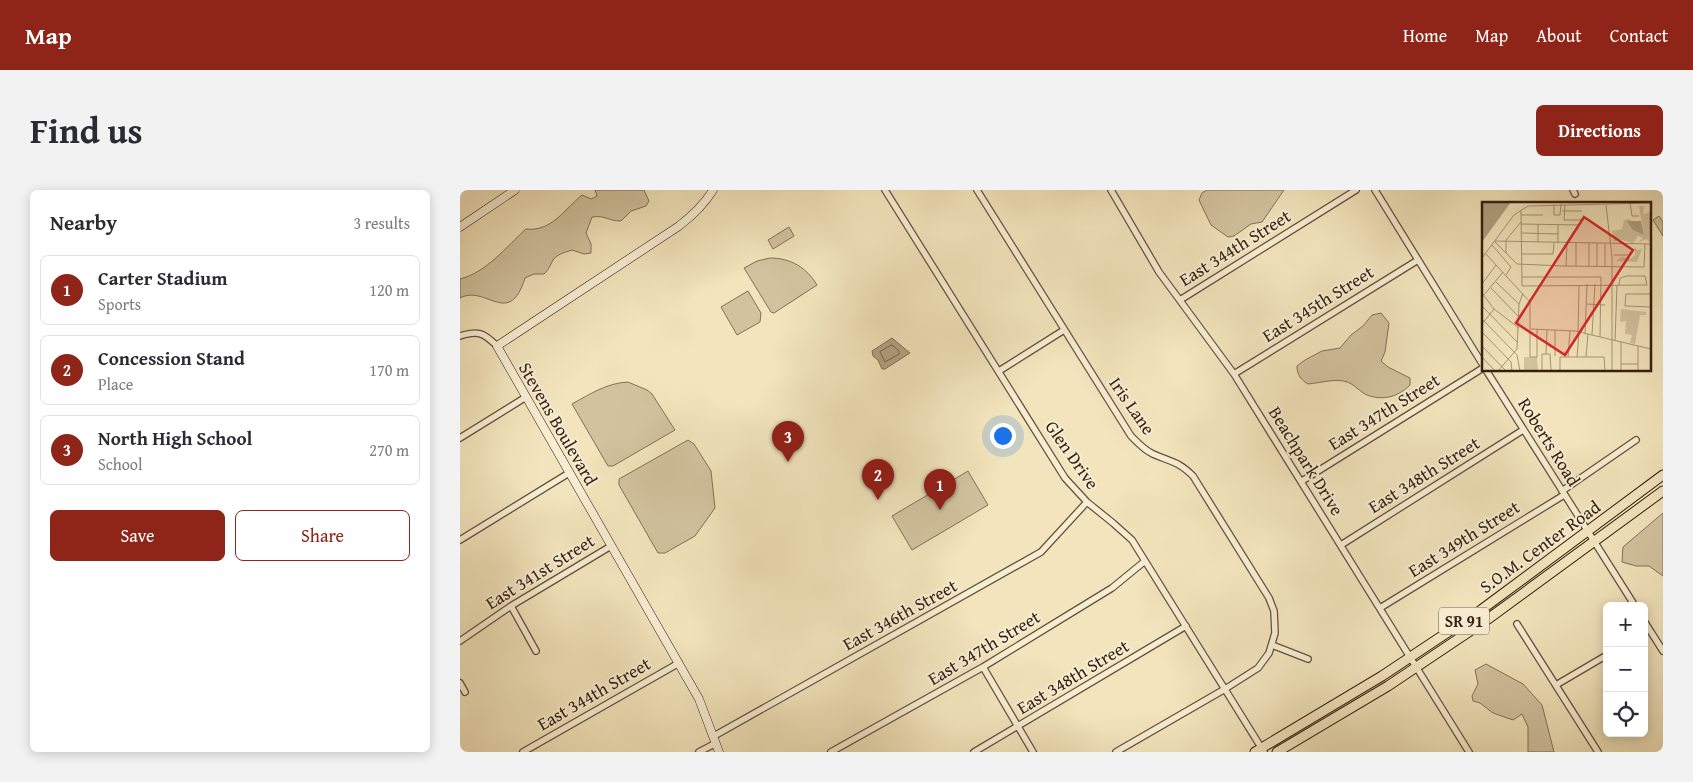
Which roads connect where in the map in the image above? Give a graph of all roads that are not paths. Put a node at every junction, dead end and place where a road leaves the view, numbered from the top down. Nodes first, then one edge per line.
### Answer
1 (515, 190) edge
2 (713, 190) edge
3 (885, 190) edge
4 (976, 190) edge
5 (1112, 190) edge
6 (1356, 190) edge
7 (1375, 190) edge
8 (460, 227) edge
9 (1418, 260) junction
10 (1180, 300) junction
11 (1064, 330) junction
12 (460, 336) edge
13 (497, 346) junction
14 (1482, 364) edge
15 (1482, 367) edge
16 (999, 371) junction
17 (1487, 371) edge
18 (1234, 374) junction
19 (526, 397) junction
20 (1523, 430) junction
21 (460, 438) edge
22 (1636, 440) dead end
23 (568, 472) junction
24 (1663, 475) edge
25 (1302, 481) junction
26 (1663, 490) edge
27 (1563, 493) junction
28 (1087, 502) junction
29 (1587, 533) junction
30 (460, 540) edge
31 (1594, 542) junction
32 (1341, 545) junction
33 (611, 546) junction
34 (1145, 561) junction
35 (1632, 602) edge
36 (511, 606) junction
37 (1380, 608) junction
38 (1517, 624) dead end
39 (1186, 626) junction
40 (1648, 632) edge
41 (460, 641) edge
42 (1272, 646) junction
43 (536, 651) dead end
44 (1663, 651) edge
45 (1410, 657) junction
46 (1603, 657) edge
47 (1308, 659) dead end
48 (679, 663) junction
49 (983, 667) junction
50 (1416, 667) junction
51 (460, 683) edge
52 (1556, 685) junction
53 (1226, 689) junction
54 (465, 692) dead end
55 (1018, 727) junction
56 (715, 739) junction
57 (1260, 751) edge
58 (523, 752) edge
59 (699, 752) edge
60 (719, 752) edge
61 (831, 752) edge
62 (974, 752) edge
63 (1033, 752) edge
64 (1116, 752) edge
65 (1277, 752) edge
66 (1469, 752) edge
67 (1598, 752) edge

1 - 8 street
2 - 13 street
3 - 16 street, Glen Drive
4 - 11 street, Iris Lane
5 - 10 street, Beachpark Drive
6 - 10 street, East 344th Street
7 - 9 street
9 - 14 street
9 - 18 street, East 345th Street
10 - 18 street, Beachpark Drive
11 - 16 street
11 - 42 street, Iris Lane
12 - 13 street
13 - 19 street, Stevens Boulevard
15 - 25 street, East 347th Street
16 - 28 street, Glen Drive
17 - 20 street, Roberts Road
18 - 25 street, Beachpark Drive
19 - 21 street
19 - 23 street, Stevens Boulevard
20 - 27 street, Roberts Road
20 - 32 street, East 348th Street
22 - 27 street, East 349th Street
23 - 30 street
23 - 33 street, Stevens Boulevard
24 - 29 main road, S.O.M. Center Road / SR 91
25 - 32 street, Beachpark Drive
26 - 31 main road, S.O.M. Center Road / SR 91
27 - 29 street, Roberts Road
27 - 37 street, East 349th Street
28 - 34 street, Glen Drive
28 - 56 street, East 346th Street
29 - 31 street, Roberts Road
29 - 45 main road, S.O.M. Center Road / SR 91
31 - 35 street, Roberts Road
31 - 50 main road, S.O.M. Center Road / SR 91
32 - 37 street, Beachpark Drive
33 - 36 street, East 341st Street
33 - 48 street, Stevens Boulevard
34 - 39 street, Glen Drive
34 - 49 street, East 347th Street
36 - 41 street, East 341st Street
36 - 43 street
37 - 45 street, Beachpark Drive
38 - 52 street
39 - 53 street, Glen Drive
39 - 55 street, East 348th Street
40 - 44 street
42 - 47 street
42 - 53 street, Iris Lane
45 - 50 street, Beachpark Drive
45 - 57 main road, S.O.M. Center Road / SR 91
46 - 52 street
48 - 56 street, Stevens Boulevard
48 - 58 street, East 344th Street
49 - 55 street
49 - 61 street, East 347th Street
50 - 65 main road, S.O.M. Center Road / SR 91
50 - 66 street, Beachpark Drive
51 - 54 street
52 - 67 street
53 - 57 street, Glen Drive
53 - 64 street
55 - 62 street, East 348th Street
55 - 63 street
56 - 59 street, East 346th Street
56 - 60 street, Stevens Boulevard

